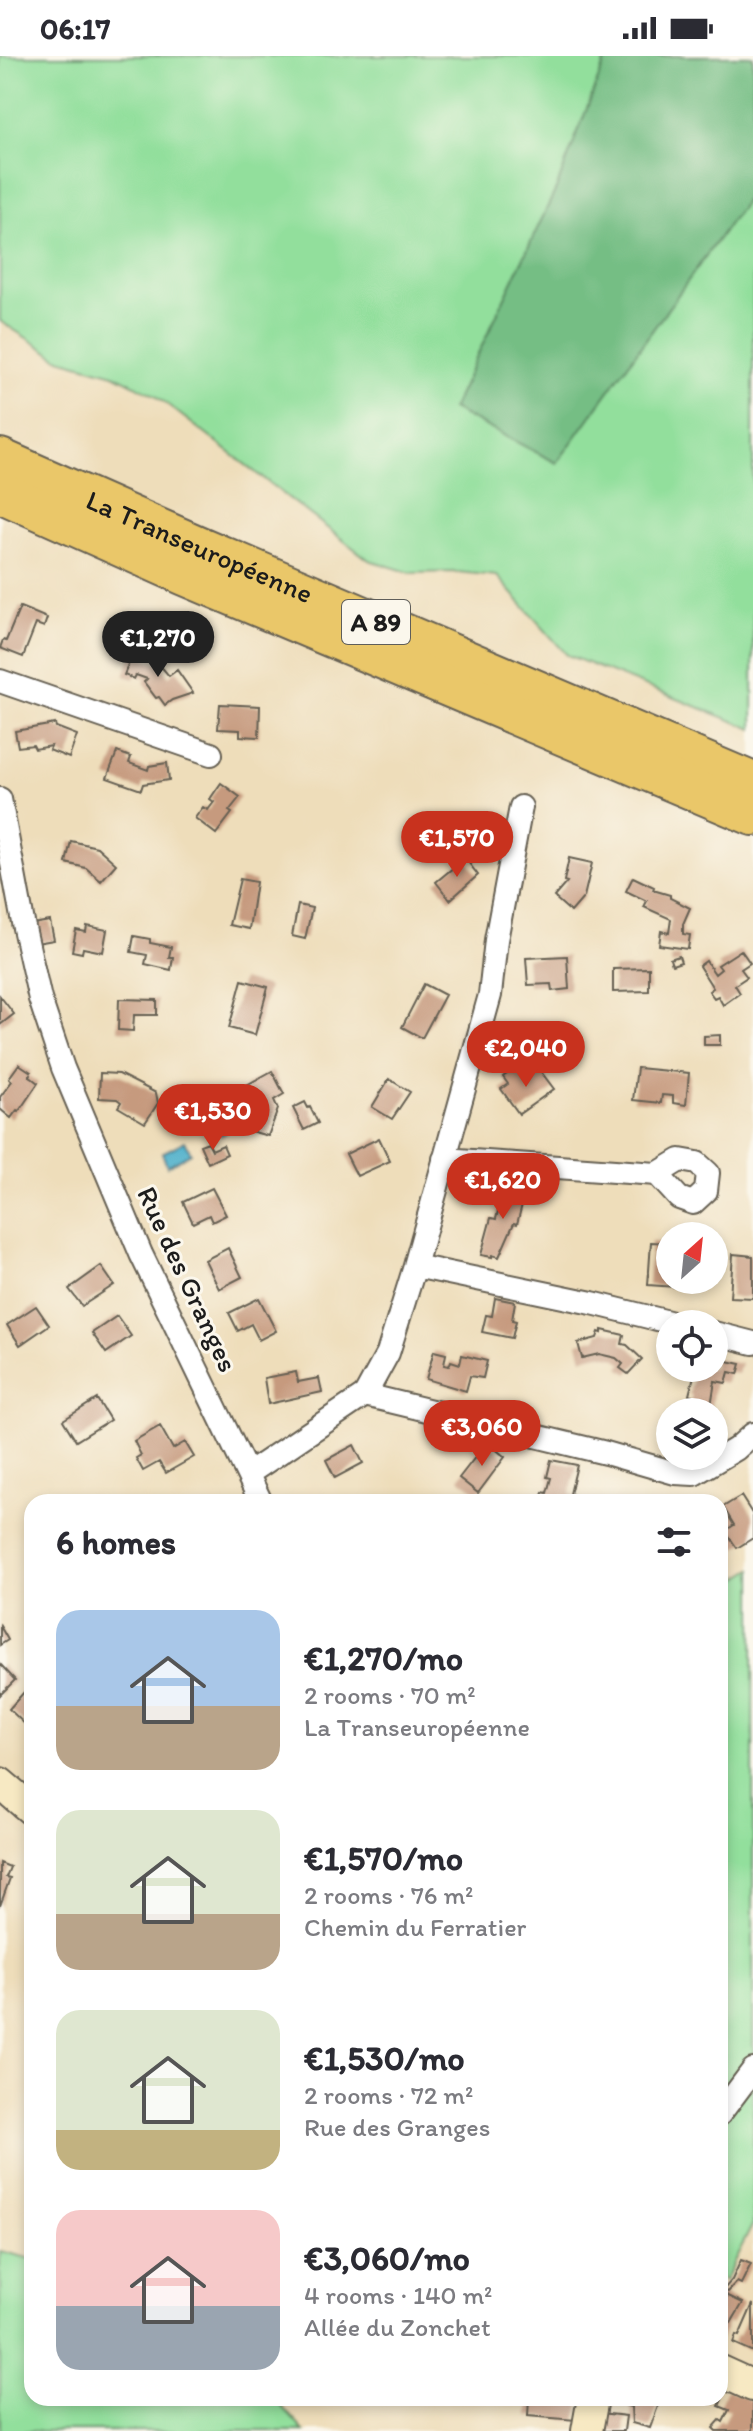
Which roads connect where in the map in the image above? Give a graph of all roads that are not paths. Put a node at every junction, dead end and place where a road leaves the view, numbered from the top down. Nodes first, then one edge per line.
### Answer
1 (0, 459) edge
2 (0, 492) edge
3 (0, 681) edge
4 (211, 754) dead end
5 (753, 783) edge
6 (0, 799) edge
7 (521, 807) dead end
8 (753, 815) edge
9 (2, 827) edge
10 (444, 1159) junction
11 (657, 1174) dead end
12 (415, 1266) junction
13 (656, 1319) edge
14 (728, 1337) edge
15 (753, 1343) edge
16 (365, 1395) junction
17 (753, 1434) edge
18 (248, 1474) junction
19 (257, 1494) edge
20 (0, 1783) edge
21 (24, 1803) edge
22 (753, 2070) edge
23 (728, 2103) edge
24 (728, 2375) edge
25 (753, 2386) edge
26 (592, 2406) edge
27 (587, 2431) edge

1 - 5 highway, La Transeuropéenne / A 89
2 - 8 highway, La Transeuropéenne / A 89
3 - 4 street
6 - 9 street, Rue des Granges
7 - 10 street
9 - 18 street, Rue des Granges
10 - 11 street
10 - 12 street
12 - 13 street
12 - 16 street
14 - 15 street
16 - 17 street
16 - 18 street
18 - 19 street, Rue des Granges
20 - 21 main road
22 - 23 street
24 - 25 main road
26 - 27 main road

